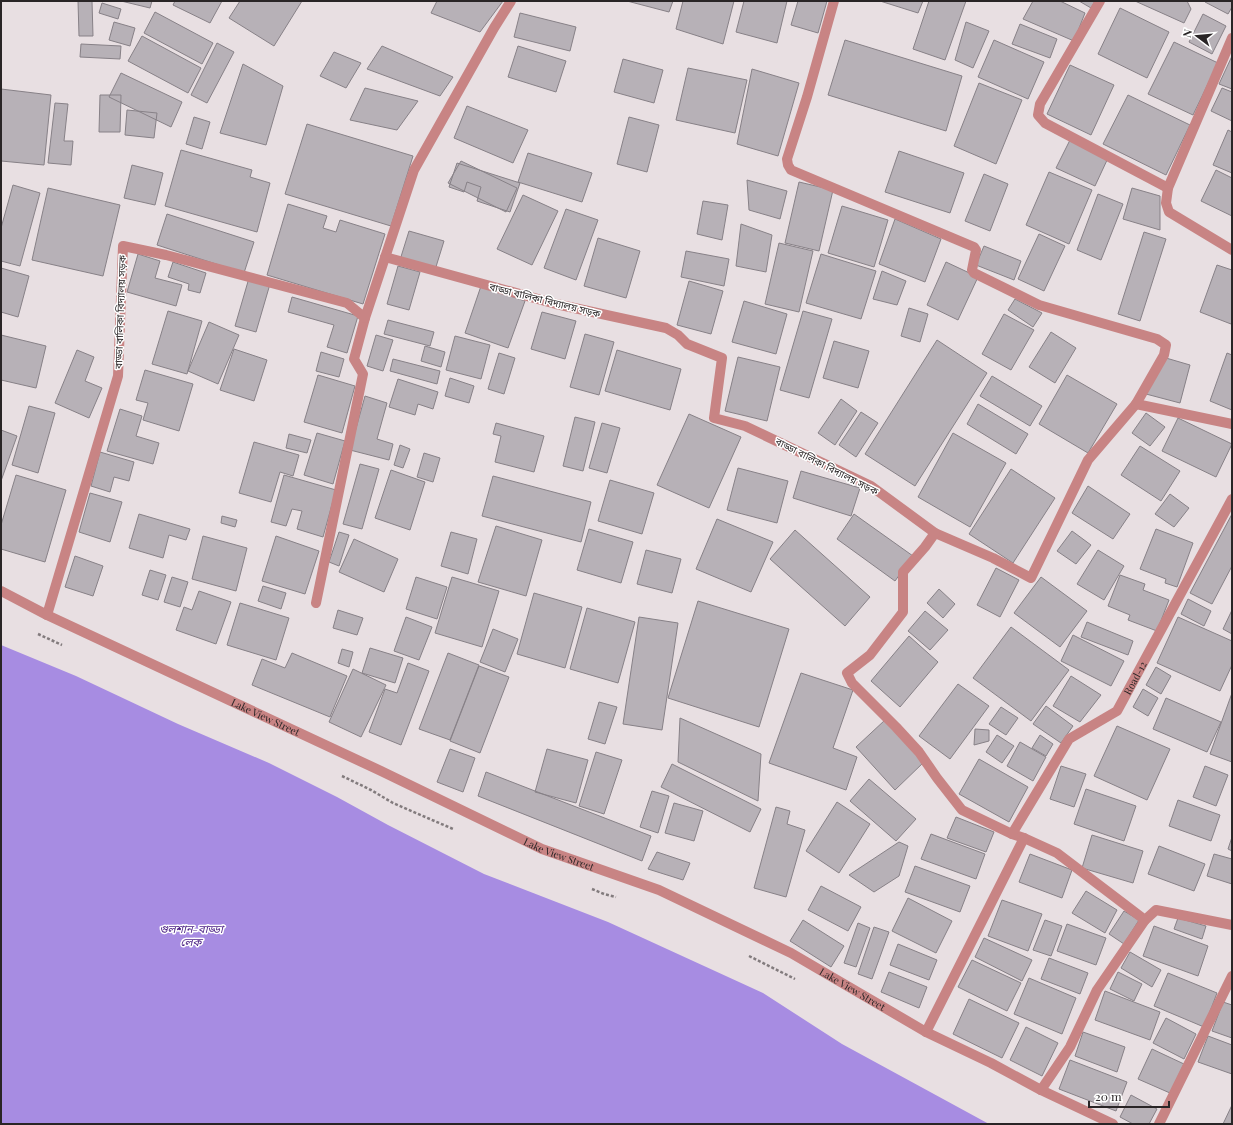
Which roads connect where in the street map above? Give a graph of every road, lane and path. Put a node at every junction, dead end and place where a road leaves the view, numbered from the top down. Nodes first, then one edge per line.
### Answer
1 (511, 1) edge
2 (834, 1) edge
3 (1100, 1) edge
4 (1232, 38) edge
5 (1168, 188) junction
6 (1232, 250) edge
7 (385, 257) junction
8 (365, 318) junction
9 (1136, 404) junction
10 (1232, 424) edge
11 (1232, 499) edge
12 (935, 532) junction
13 (1, 591) edge
14 (316, 603) dead end
15 (47, 615) junction
16 (372, 790) dead end
17 (458, 831) dead end
18 (1012, 834) junction
19 (1024, 838) junction
20 (590, 888) dead end
21 (619, 898) dead end
22 (1145, 920) junction
23 (1232, 925) edge
24 (746, 954) dead end
25 (1232, 976) edge
26 (801, 983) dead end
27 (926, 1032) junction
28 (1041, 1090) junction
29 (1113, 1124) edge
30 (1159, 1124) edge

1 - 7 street
2 - 9 street
3 - 5 street
4 - 5 street
5 - 6 street
7 - 8 street
7 - 12 street, বাড্ডা বালিকা বিদ্যালয় সড়ক
8 - 14 street
8 - 15 street, বাড্ডা বালিকা বিদ্যালয় সড়ক
9 - 10 street
9 - 12 street
11 - 18 street, Road-12
12 - 18 street
13 - 15 street, Lake View Street
15 - 27 street, Lake View Street
16 - 17 path
18 - 19 street
19 - 22 street
19 - 27 street
20 - 21 path
22 - 23 street
22 - 28 street
24 - 26 path
25 - 30 street
27 - 28 street, Lake View Street
28 - 29 street, Lake View Street

